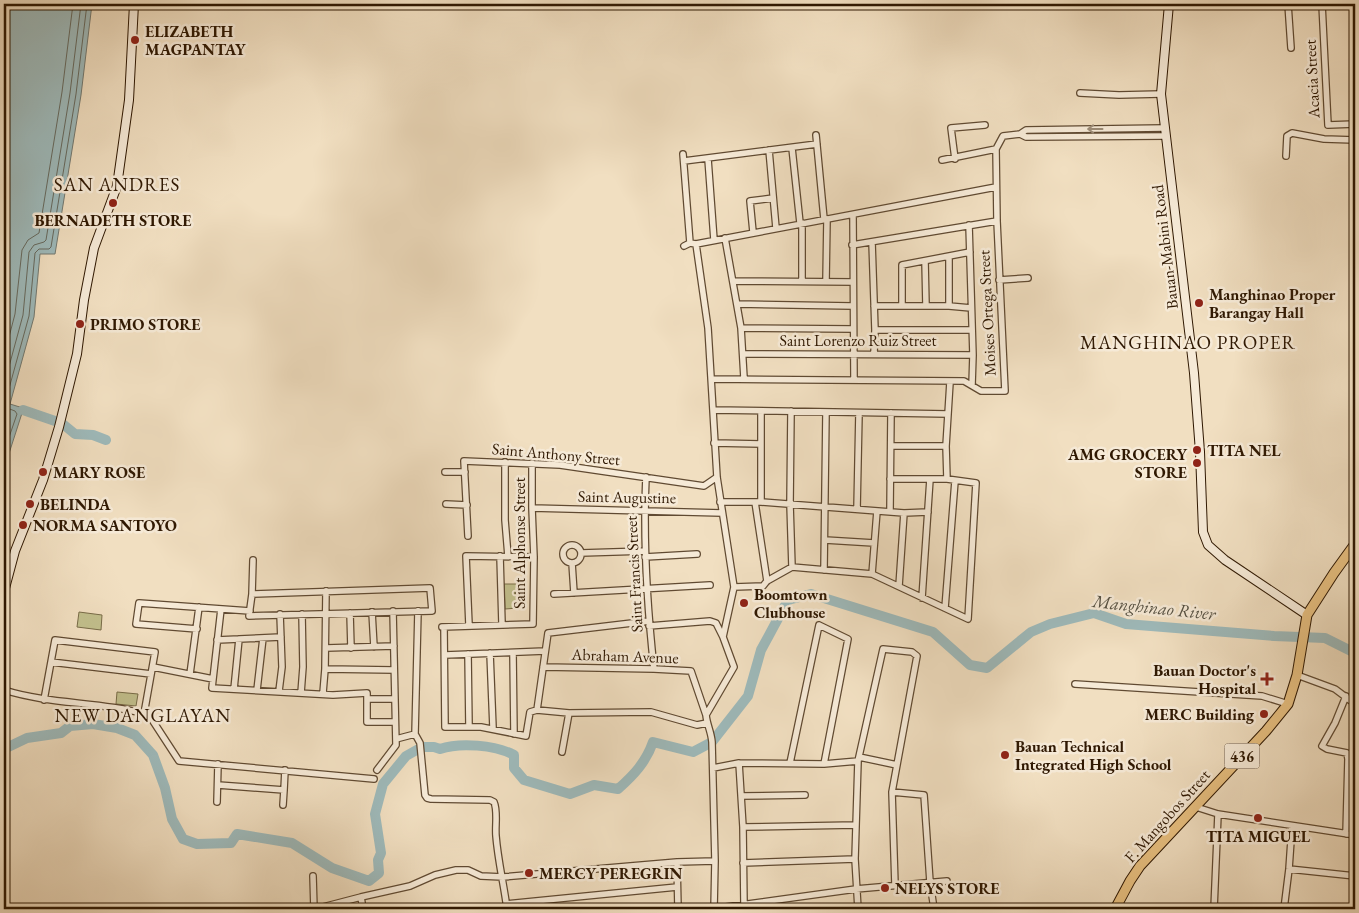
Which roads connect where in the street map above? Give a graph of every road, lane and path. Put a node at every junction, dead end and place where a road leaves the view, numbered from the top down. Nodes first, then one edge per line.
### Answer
1 (134, 4) edge
2 (1169, 4) edge
3 (1288, 4) edge
4 (1322, 4) edge
5 (1291, 48) dead end
6 (1080, 93) dead end
7 (1161, 94) junction
8 (1355, 124) edge
9 (985, 125) dead end
10 (1165, 132) junction
11 (816, 136) dead end
12 (1355, 140) edge
13 (817, 144) junction
14 (792, 148) junction
15 (996, 149) junction
16 (769, 150) junction
17 (683, 154) dead end
18 (1286, 156) dead end
19 (708, 159) junction
20 (955, 159) junction
21 (942, 160) dead end
22 (684, 161) junction
23 (996, 187) junction
24 (773, 198) junction
25 (853, 215) junction
26 (825, 219) junction
27 (997, 221) junction
28 (801, 223) junction
29 (969, 225) junction
30 (776, 228) junction
31 (753, 232) junction
32 (724, 238) junction
33 (714, 240) junction
34 (872, 242) junction
35 (690, 245) junction
36 (852, 245) junction
37 (970, 252) junction
38 (949, 256) junction
39 (925, 261) junction
40 (1028, 278) dead end
41 (999, 280) junction
42 (733, 281) junction
43 (802, 281) junction
44 (826, 281) junction
45 (853, 282) junction
46 (737, 304) junction
47 (902, 305) junction
48 (852, 306) junction
49 (874, 306) junction
50 (926, 306) junction
51 (949, 306) junction
52 (971, 308) junction
53 (741, 328) junction
54 (852, 329) junction
55 (875, 330) junction
56 (971, 330) junction
57 (874, 353) junction
58 (743, 354) junction
59 (853, 354) junction
60 (973, 354) junction
61 (744, 378) junction
62 (712, 379) junction
63 (854, 379) junction
64 (950, 382) junction
65 (972, 384) junction
66 (713, 410) junction
67 (791, 411) junction
68 (761, 412) junction
69 (826, 412) junction
70 (858, 413) junction
71 (891, 413) junction
72 (948, 414) junction
73 (714, 443) junction
74 (761, 444) junction
75 (891, 446) junction
76 (946, 446) junction
77 (505, 462) junction
78 (532, 463) junction
79 (445, 472) dead end
80 (465, 472) junction
81 (646, 477) junction
82 (717, 477) junction
83 (890, 479) junction
84 (930, 479) junction
85 (947, 479) junction
86 (955, 480) junction
87 (720, 502) junction
88 (758, 502) junction
89 (446, 504) dead end
90 (790, 504) junction
91 (466, 505) junction
92 (825, 507) junction
93 (532, 508) junction
94 (857, 509) junction
95 (644, 511) junction
96 (877, 511) junction
97 (890, 511) junction
98 (928, 512) junction
99 (722, 513) junction
100 (904, 513) junction
101 (468, 536) dead end
102 (825, 540) junction
103 (874, 543) junction
104 (1355, 544) edge
105 (581, 553) junction
106 (645, 554) junction
107 (697, 554) dead end
108 (500, 556) junction
109 (508, 556) junction
110 (534, 557) junction
111 (253, 560) dead end
112 (572, 563) junction
113 (792, 567) junction
114 (824, 570) junction
115 (872, 574) junction
116 (767, 581) junction
117 (710, 585) dead end
118 (900, 586) junction
119 (734, 587) junction
120 (646, 588) junction
121 (326, 591) junction
122 (4, 592) edge
123 (574, 593) junction
124 (252, 594) junction
125 (554, 594) dead end
126 (922, 598) junction
127 (200, 607) junction
128 (945, 608) junction
129 (221, 609) junction
130 (250, 611) junction
131 (393, 611) junction
132 (418, 611) junction
133 (372, 612) junction
134 (326, 613) junction
135 (350, 613) junction
136 (280, 614) junction
137 (302, 614) junction
138 (1307, 615) junction
139 (649, 623) junction
140 (502, 624) junction
141 (469, 625) junction
142 (197, 629) junction
143 (281, 637) junction
144 (724, 637) junction
145 (263, 638) junction
146 (239, 639) junction
147 (217, 640) junction
148 (394, 646) junction
149 (374, 647) junction
150 (326, 648) junction
151 (351, 648) junction
152 (545, 651) junction
153 (490, 653) junction
154 (513, 653) junction
155 (468, 654) junction
156 (444, 655) junction
157 (51, 662) junction
158 (152, 667) junction
159 (543, 668) junction
160 (325, 669) junction
161 (654, 669) junction
162 (394, 670) junction
163 (151, 674) junction
164 (190, 674) junction
165 (1297, 675) junction
166 (213, 679) junction
167 (1075, 684) dead end
168 (234, 689) junction
169 (4, 690) edge
170 (257, 690) junction
171 (279, 691) junction
172 (301, 693) junction
173 (323, 693) junction
174 (1346, 696) junction
175 (367, 699) junction
176 (395, 699) junction
177 (44, 700) junction
178 (1288, 704) junction
179 (1355, 704) edge
180 (537, 710) junction
181 (569, 713) junction
182 (144, 714) junction
183 (706, 715) junction
184 (394, 722) junction
185 (707, 723) junction
186 (469, 727) junction
187 (492, 728) junction
188 (415, 734) junction
189 (514, 734) junction
190 (396, 739) junction
191 (562, 752) dead end
192 (858, 759) junction
193 (739, 763) junction
194 (790, 763) junction
195 (218, 764) junction
196 (824, 764) junction
197 (897, 764) junction
198 (712, 768) junction
199 (285, 770) junction
200 (376, 770) dead end
201 (374, 779) dead end
202 (218, 785) junction
203 (284, 790) junction
204 (892, 792) junction
205 (805, 795) dead end
206 (742, 796) junction
207 (217, 802) dead end
208 (283, 805) dead end
209 (1196, 807) junction
210 (1218, 814) junction
211 (856, 825) junction
212 (1292, 826) junction
213 (743, 827) junction
214 (1346, 834) junction
215 (1355, 835) edge
216 (855, 859) junction
217 (715, 861) junction
218 (677, 862) junction
219 (743, 863) junction
220 (1289, 869) junction
221 (313, 876) dead end
222 (1355, 876) edge
223 (503, 877) junction
224 (947, 881) dead end
225 (930, 882) junction
226 (895, 885) junction
227 (677, 887) junction
228 (856, 889) junction
229 (361, 897) junction
230 (337, 906) edge
231 (506, 906) edge
232 (744, 906) junction
233 (314, 909) edge
234 (363, 909) edge
235 (678, 909) edge
236 (713, 909) edge
237 (858, 909) edge
238 (934, 909) edge
239 (1115, 909) edge
240 (1214, 909) edge
241 (1284, 909) edge

1 - 122 main road
2 - 7 main road, Bauan-Mabini Road
3 - 5 street
4 - 8 street, Acacia Street
6 - 7 street
7 - 10 main road, Bauan-Mabini Road
9 - 20 street
10 - 15 street
10 - 138 main road, Bauan-Mabini Road
11 - 13 street
12 - 18 street
13 - 14 street
13 - 26 street
14 - 16 street
14 - 28 street
15 - 20 street
15 - 23 street, Moises Ortega Street
16 - 19 street
16 - 24 street
17 - 22 street
19 - 22 street
19 - 33 street
20 - 21 street
22 - 35 street
23 - 25 street
23 - 27 street, Moises Ortega Street
24 - 30 street
24 - 31 street
25 - 26 street
25 - 36 street
26 - 28 street
26 - 44 street
27 - 29 street
27 - 41 street, Moises Ortega Street
28 - 30 street
28 - 43 street
29 - 34 street
29 - 37 street
30 - 31 street
31 - 32 street
32 - 33 street
32 - 42 street
33 - 35 street
34 - 36 street
34 - 49 street
35 - 62 street
36 - 45 street
37 - 38 street
37 - 52 street
38 - 39 street
38 - 51 street
39 - 47 street
39 - 50 street
40 - 41 street
41 - 65 street, Moises Ortega Street
42 - 43 street
42 - 46 street
43 - 44 street
44 - 45 street
45 - 48 street
46 - 48 street
46 - 53 street
47 - 49 street
47 - 50 street
48 - 54 street
49 - 55 street
50 - 51 street
51 - 52 street
52 - 56 street
53 - 54 street
53 - 58 street
54 - 59 street
55 - 56 street
55 - 57 street
56 - 60 street
57 - 59 street, Saint Lorenzo Ruiz Street
57 - 60 street, Saint Lorenzo Ruiz Street
58 - 59 street, Saint Lorenzo Ruiz Street
58 - 61 street
59 - 63 street
60 - 65 street
61 - 62 street, Moises Ortega Street
61 - 63 street, Moises Ortega Street
62 - 66 street
63 - 64 street, Moises Ortega Street
64 - 65 street, Moises Ortega Street
64 - 72 street
66 - 68 street
66 - 73 street
67 - 68 street
67 - 69 street
67 - 90 street
68 - 74 street
69 - 70 street
69 - 92 street
70 - 71 street
70 - 94 street
71 - 72 street
71 - 75 street
72 - 76 street
73 - 74 street
73 - 82 street
74 - 88 street
75 - 76 street
75 - 83 street
76 - 85 street
77 - 78 street, Saint Anthony Street
77 - 80 street, Saint Anthony Street
77 - 109 street
78 - 81 street, Saint Anthony Street
78 - 93 street, Saint Alphonse Street
79 - 80 street
80 - 91 street
81 - 82 street, Saint Anthony Street
81 - 95 street, Saint Francis Street
82 - 87 street
83 - 84 street
83 - 97 street
84 - 85 street
84 - 98 street
85 - 86 street
86 - 128 street
86 - 128 street
87 - 88 street
87 - 99 street
88 - 90 street
88 - 116 street
89 - 91 street
90 - 92 street
90 - 113 street
91 - 101 street
92 - 94 street
92 - 102 street
93 - 95 street, Saint Augustine
93 - 110 street, Saint Alphonse Street
94 - 96 street
95 - 99 street, Saint Augustine
95 - 106 street, Saint Francis Street
96 - 97 street
96 - 103 street
97 - 100 street
98 - 100 street
98 - 126 street
99 - 119 street
100 - 118 street
102 - 103 street
102 - 114 street
103 - 115 street
104 - 138 main road, 436
105 - 106 street
105 - 112 street
105 - 112 street
106 - 107 street
106 - 120 street, Saint Francis Street
108 - 109 street
108 - 140 street
108 - 141 street
109 - 110 street
110 - 140 street, Saint Alphonse Street
111 - 124 street
112 - 123 street
113 - 114 street
113 - 116 street
114 - 115 street
115 - 118 street
116 - 119 street
117 - 120 street
118 - 126 street
119 - 144 street
120 - 123 street
120 - 139 street, Saint Francis Street
121 - 124 street
121 - 132 street
121 - 134 street
123 - 125 street
124 - 130 street
126 - 128 street
127 - 129 street
127 - 142 street
127 - 142 street
129 - 130 street
129 - 147 street
130 - 136 street
131 - 132 street
131 - 133 street
131 - 148 street
132 - 188 street
133 - 135 street
133 - 149 street
134 - 135 street
134 - 137 street
134 - 150 street
135 - 151 street
136 - 137 street
136 - 143 street
137 - 172 street
138 - 165 main road, F. Mangobos Street / 436
139 - 144 street
139 - 152 street
139 - 161 street, Saint Francis Street
140 - 141 street
141 - 156 street
142 - 164 street
143 - 145 street
143 - 171 street
144 - 183 street
145 - 146 street
145 - 170 street
146 - 147 street
146 - 168 street
147 - 166 street
148 - 149 street
148 - 162 street
149 - 151 street
150 - 151 street
150 - 160 street
152 - 154 street
152 - 159 street
153 - 154 street
153 - 155 street
153 - 187 street
154 - 189 street
155 - 156 street
155 - 186 street
156 - 186 street
157 - 158 street
157 - 163 street
157 - 177 street
158 - 163 street
158 - 164 street
159 - 161 street, Abraham Avenue
159 - 180 street
160 - 162 street
160 - 173 street
161 - 183 street, Abraham Avenue
162 - 176 street
163 - 182 street
164 - 166 street
165 - 174 street
165 - 178 main road, F. Mangobos Street / 436
166 - 168 street
167 - 178 street
168 - 170 street
169 - 177 street
170 - 171 street
171 - 172 street
172 - 173 street
173 - 175 street
174 - 179 street
174 - 214 street
175 - 176 street
175 - 184 street
176 - 184 street
177 - 182 street
178 - 209 main road, F. Mangobos Street / 436
180 - 181 street
180 - 189 street
181 - 185 street
181 - 191 street
182 - 195 street
183 - 185 street
184 - 190 street
185 - 198 street
186 - 187 street
187 - 189 street
188 - 190 street
188 - 223 street
190 - 200 street
192 - 196 street
192 - 197 street
192 - 197 street
192 - 211 street
193 - 194 street
193 - 198 street
193 - 206 street
194 - 196 street
194 - 196 street
195 - 199 street
195 - 202 street
197 - 204 street
198 - 217 street
199 - 201 street
199 - 203 street
202 - 203 street
202 - 207 street
203 - 208 street
204 - 225 street
204 - 226 street
205 - 206 street
206 - 213 street
209 - 210 street
209 - 239 main road, F. Mangobos Street / 436
210 - 212 street
210 - 240 street
211 - 213 street
211 - 216 street
212 - 214 street
212 - 220 street
213 - 219 street
214 - 215 street
216 - 219 street
216 - 228 street
217 - 218 street
217 - 236 street
218 - 223 street
218 - 227 street
219 - 232 street
220 - 222 street
220 - 241 street
221 - 233 street
223 - 229 street
223 - 231 street
224 - 225 street
225 - 226 street
225 - 238 street
226 - 228 street
227 - 231 street
227 - 235 street
228 - 232 street
228 - 237 street
229 - 230 street
229 - 234 street
230 - 233 street
232 - 236 street

